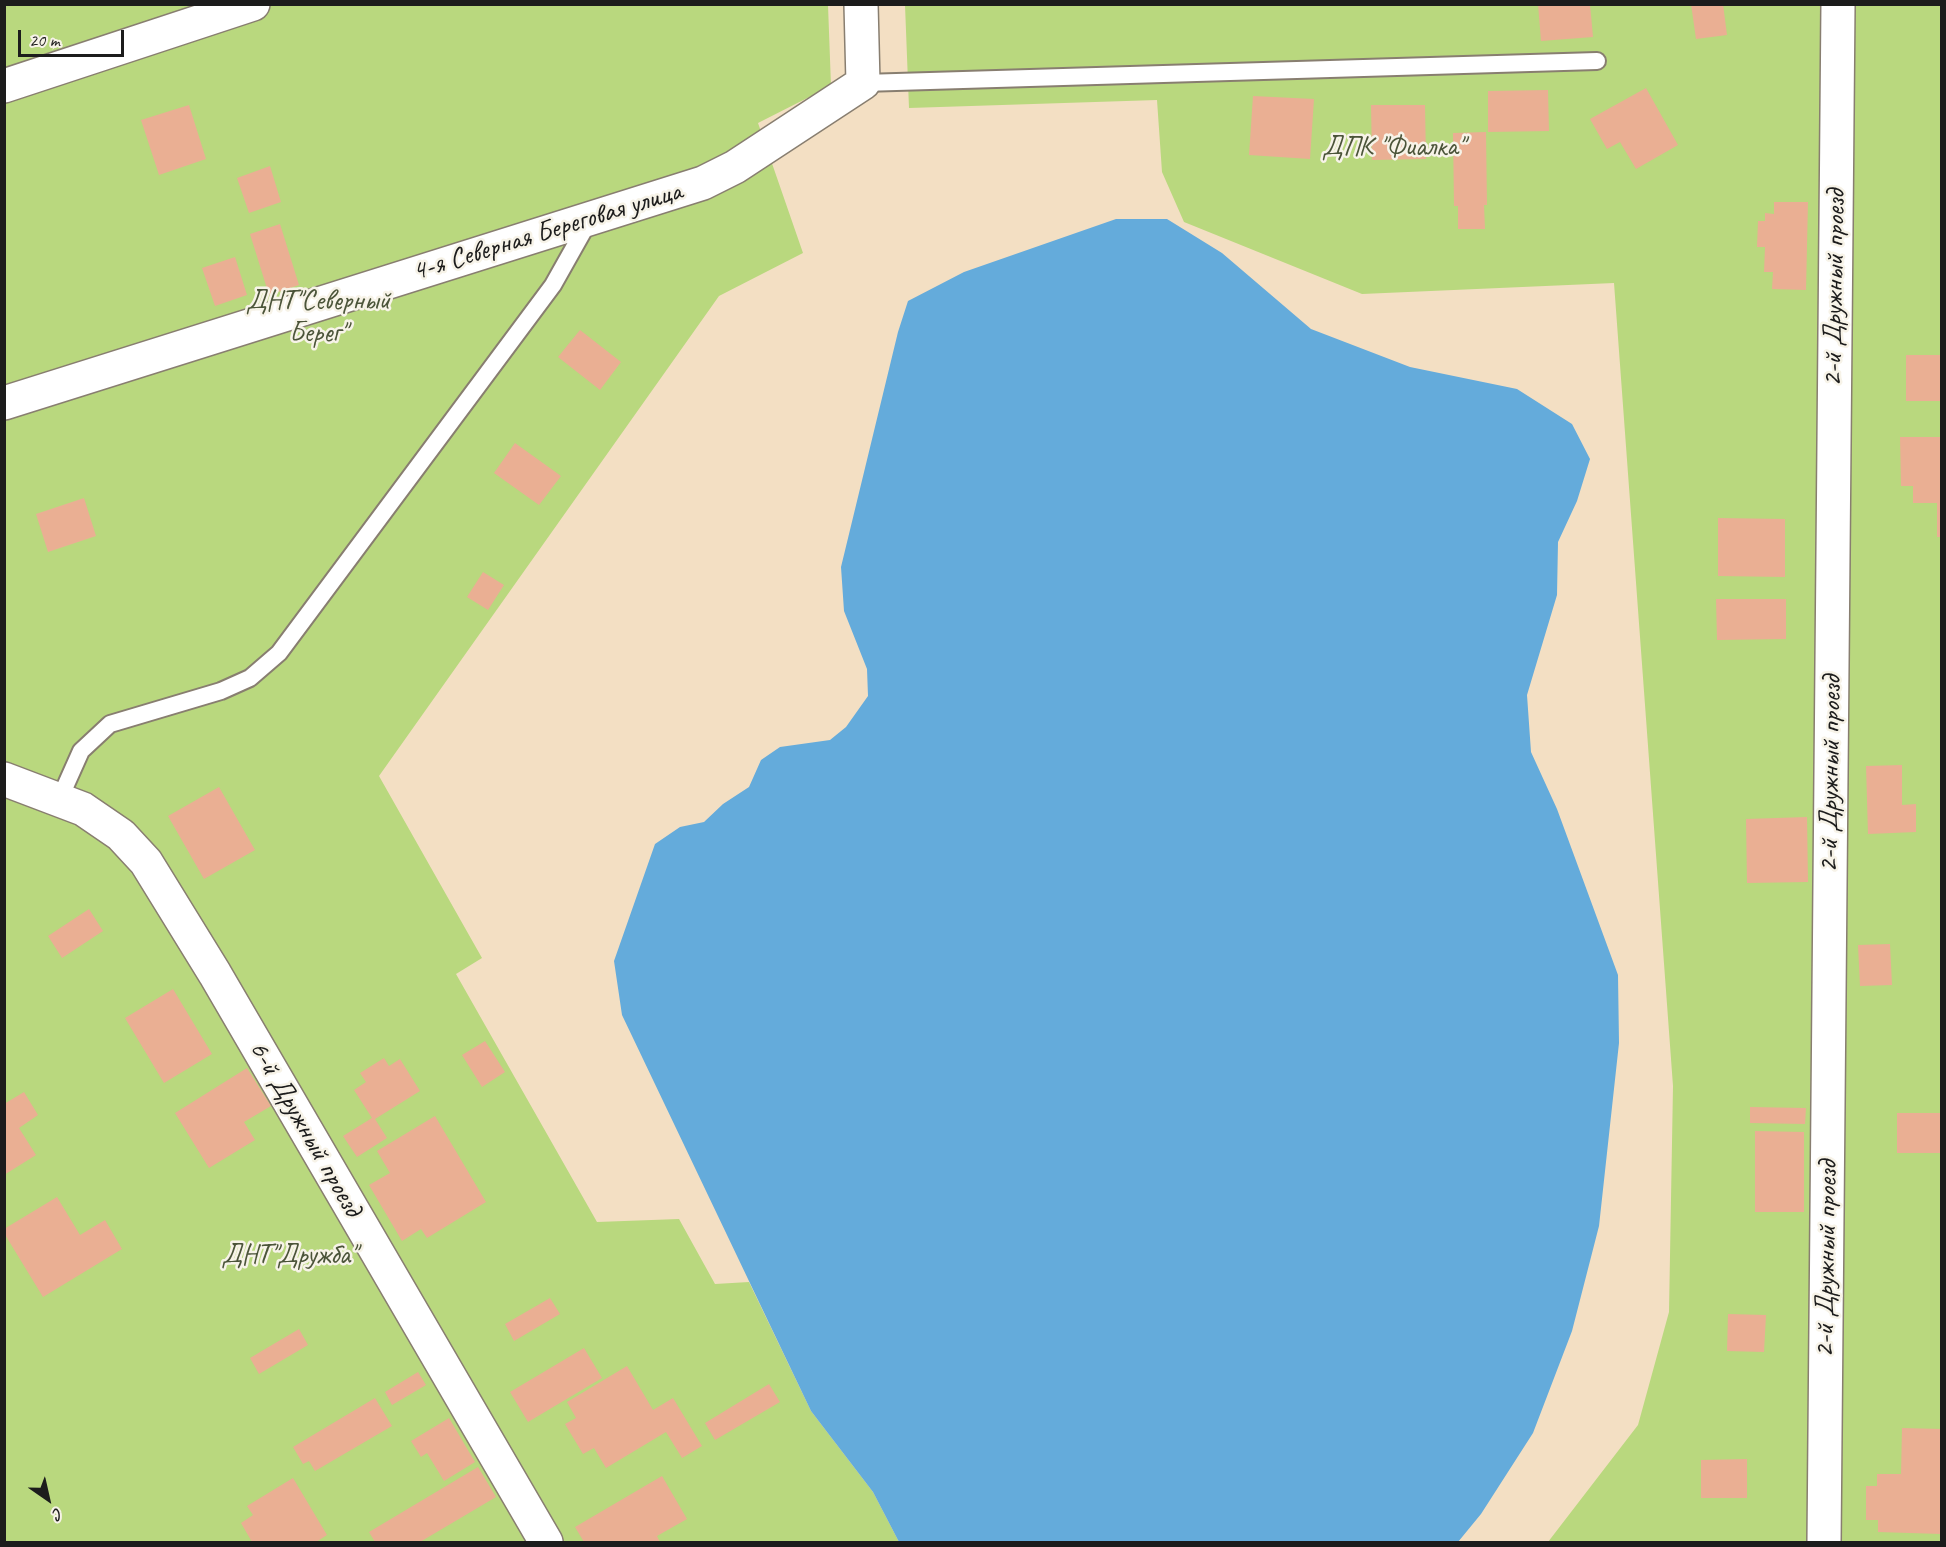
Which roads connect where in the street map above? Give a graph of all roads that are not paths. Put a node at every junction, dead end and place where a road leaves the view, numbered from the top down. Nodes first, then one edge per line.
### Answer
1 (253, 4) edge
2 (861, 4) edge
3 (1838, 4) edge
4 (1598, 61) dead end
5 (863, 83) junction
6 (4, 86) edge
7 (590, 217) junction
8 (4, 403) edge
9 (4, 779) edge
10 (60, 798) junction
11 (546, 1542) edge
12 (1824, 1542) edge

1 - 6 street
2 - 5 street
3 - 12 street, 2-й Дружный проезд
4 - 5 lane
5 - 7 street, 4-я Северная Береговая улица
7 - 8 street, 4-я Северная Береговая улица
7 - 10 lane
9 - 10 street, 6-й Дружный проезд
10 - 11 street, 6-й Дружный проезд

